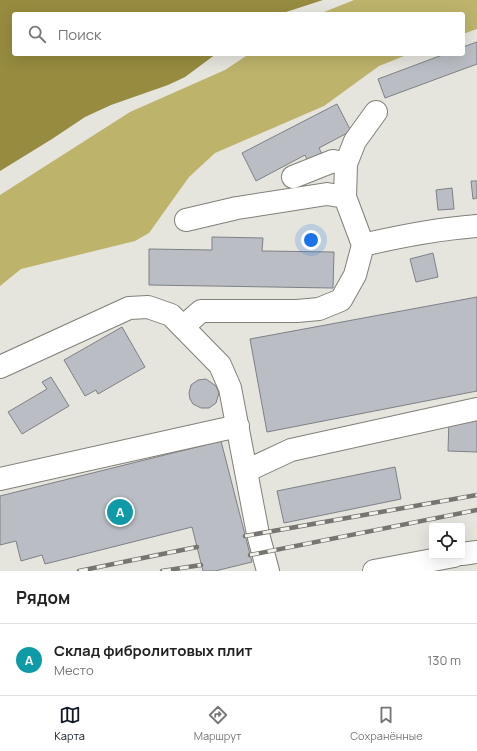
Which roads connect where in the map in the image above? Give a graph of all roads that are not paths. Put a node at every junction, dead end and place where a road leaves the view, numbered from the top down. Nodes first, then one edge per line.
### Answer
1 (376, 112) dead end
2 (346, 164) junction
3 (293, 177) dead end
4 (345, 197) junction
5 (186, 220) dead end
6 (477, 226) edge
7 (363, 245) junction
8 (183, 327) junction
9 (0, 367) edge
10 (477, 409) edge
11 (238, 426) junction
12 (246, 471) junction
13 (0, 479) edge
14 (477, 552) edge
15 (465, 554) edge
16 (438, 559) edge
17 (268, 571) edge
18 (374, 571) edge

1 - 2 lane
2 - 3 lane
2 - 4 lane
4 - 5 lane
4 - 7 lane
6 - 7 lane
7 - 8 lane
8 - 9 lane
8 - 11 lane
10 - 12 lane
11 - 12 lane
11 - 13 lane
12 - 17 lane
14 - 15 lane
16 - 18 lane

